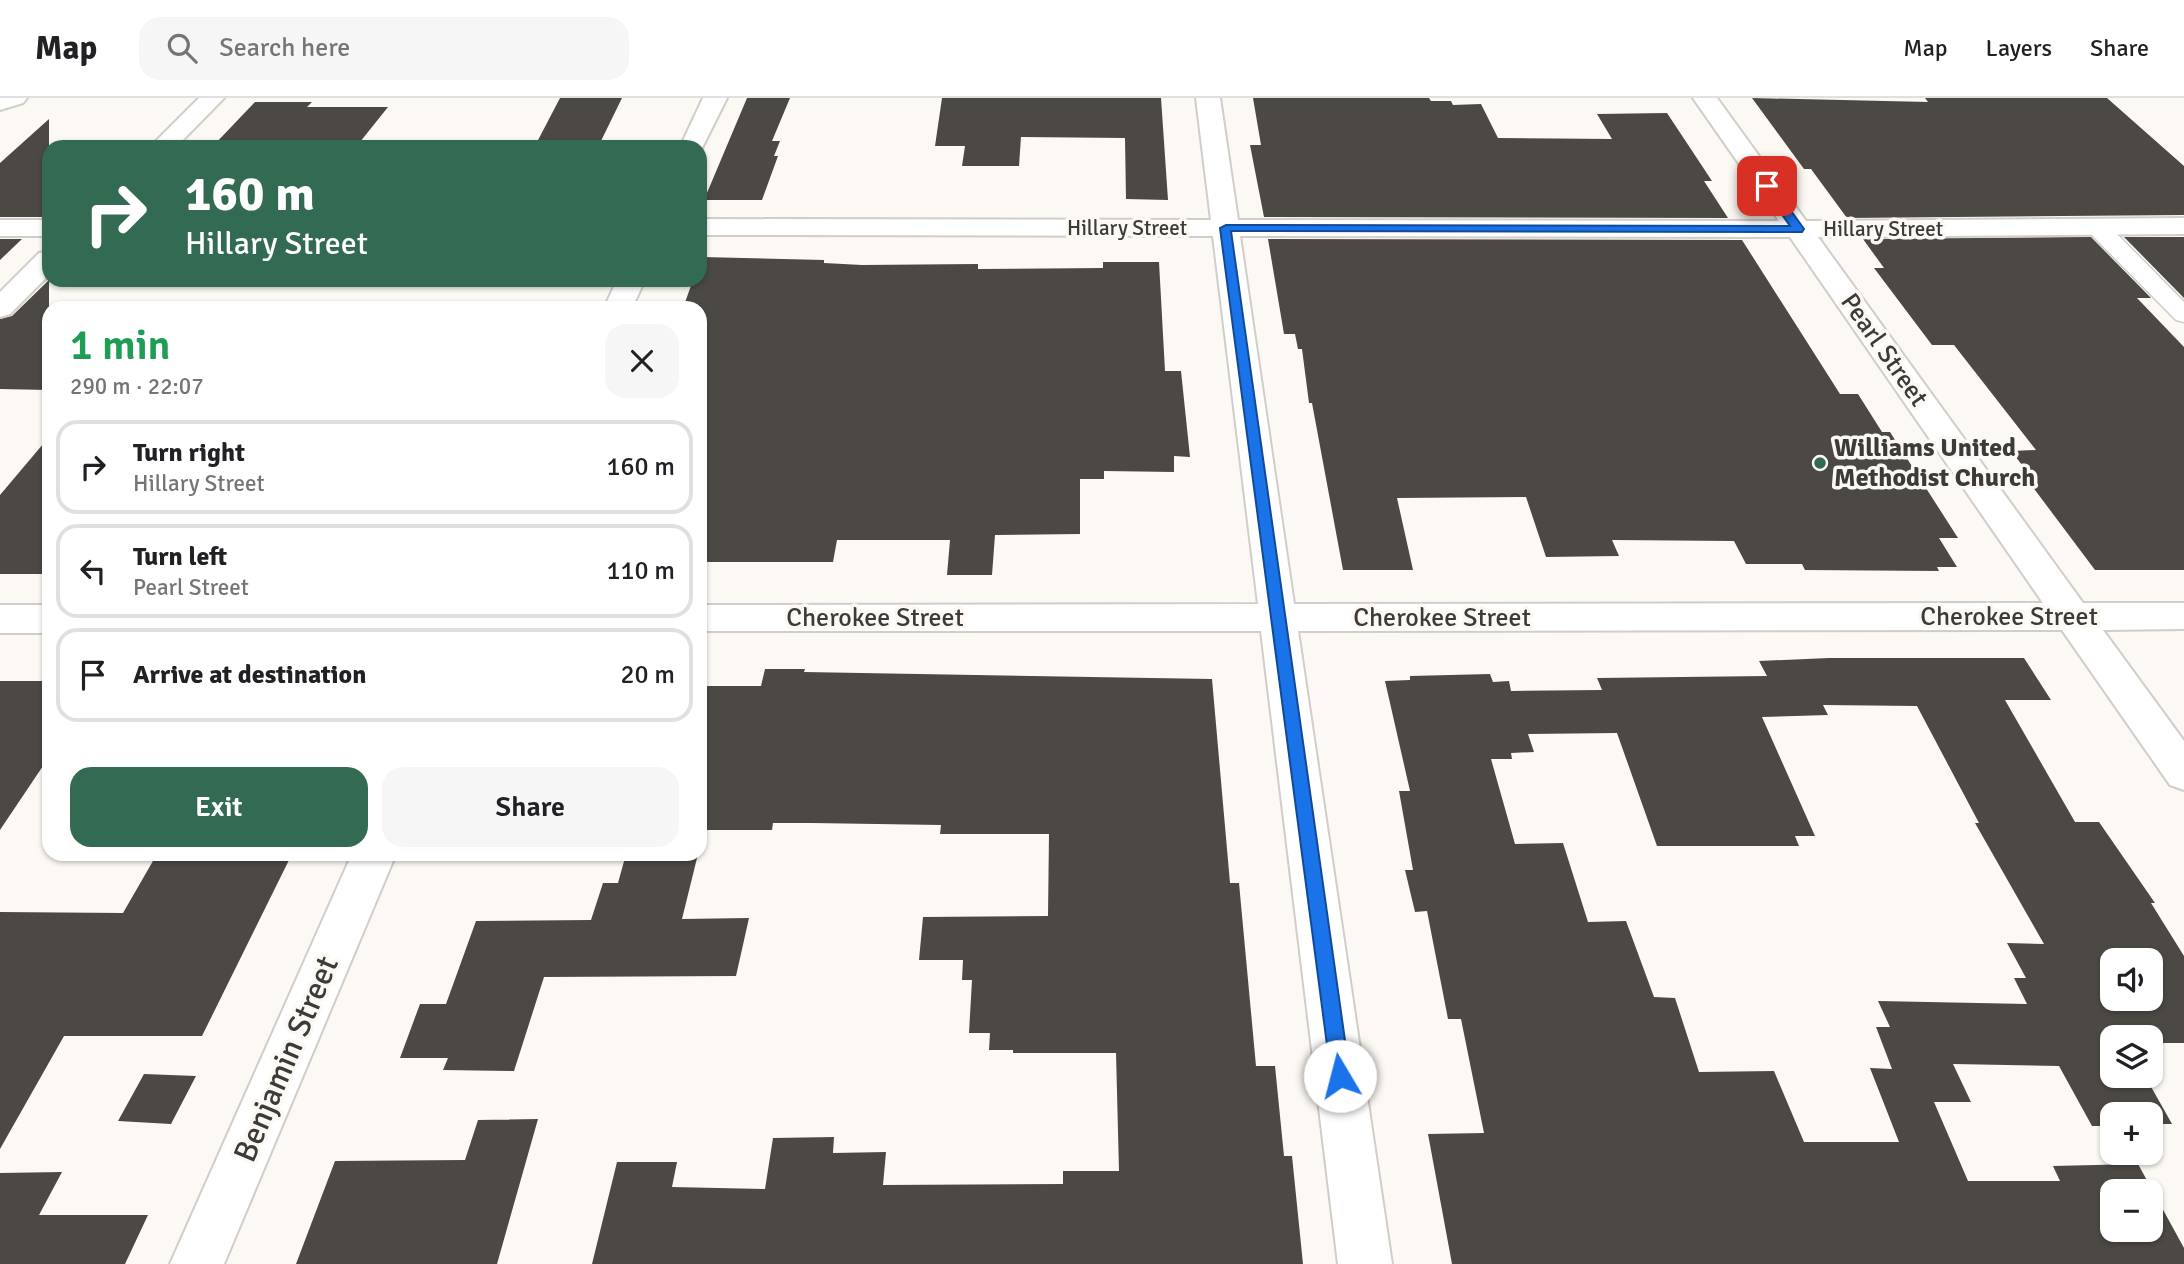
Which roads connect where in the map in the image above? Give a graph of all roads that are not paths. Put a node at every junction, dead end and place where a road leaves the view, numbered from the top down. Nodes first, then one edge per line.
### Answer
1 (15, 98) edge
2 (212, 98) edge
3 (715, 98) edge
4 (1208, 98) edge
5 (1705, 98) edge
6 (0, 103) edge
7 (169, 140) edge
8 (695, 140) edge
9 (2184, 226) edge
10 (707, 227) edge
11 (2097, 227) junction
12 (0, 228) edge
13 (42, 228) edge
14 (1226, 228) junction
15 (1798, 229) junction
16 (42, 266) edge
17 (0, 308) edge
18 (2184, 315) edge
19 (2073, 617) junction
20 (2184, 617) edge
21 (707, 618) edge
22 (1278, 618) junction
23 (0, 619) edge
24 (42, 619) edge
25 (2184, 772) edge
26 (371, 861) edge
27 (197, 1264) edge
28 (1365, 1264) edge

1 - 6 street
2 - 7 street
3 - 8 street
4 - 14 street
5 - 15 street, Pearl Street
9 - 11 street, Hillary Street
10 - 14 street, Hillary Street
11 - 15 street, Hillary Street
11 - 18 lane
12 - 13 street
14 - 15 street, Hillary Street
14 - 22 street
15 - 19 street, Pearl Street
16 - 17 street
19 - 20 street, Cherokee Street
19 - 22 street, Cherokee Street
19 - 25 street, Pearl Street
21 - 22 street, Cherokee Street
22 - 28 street
23 - 24 street
26 - 27 street, Benjamin Street

